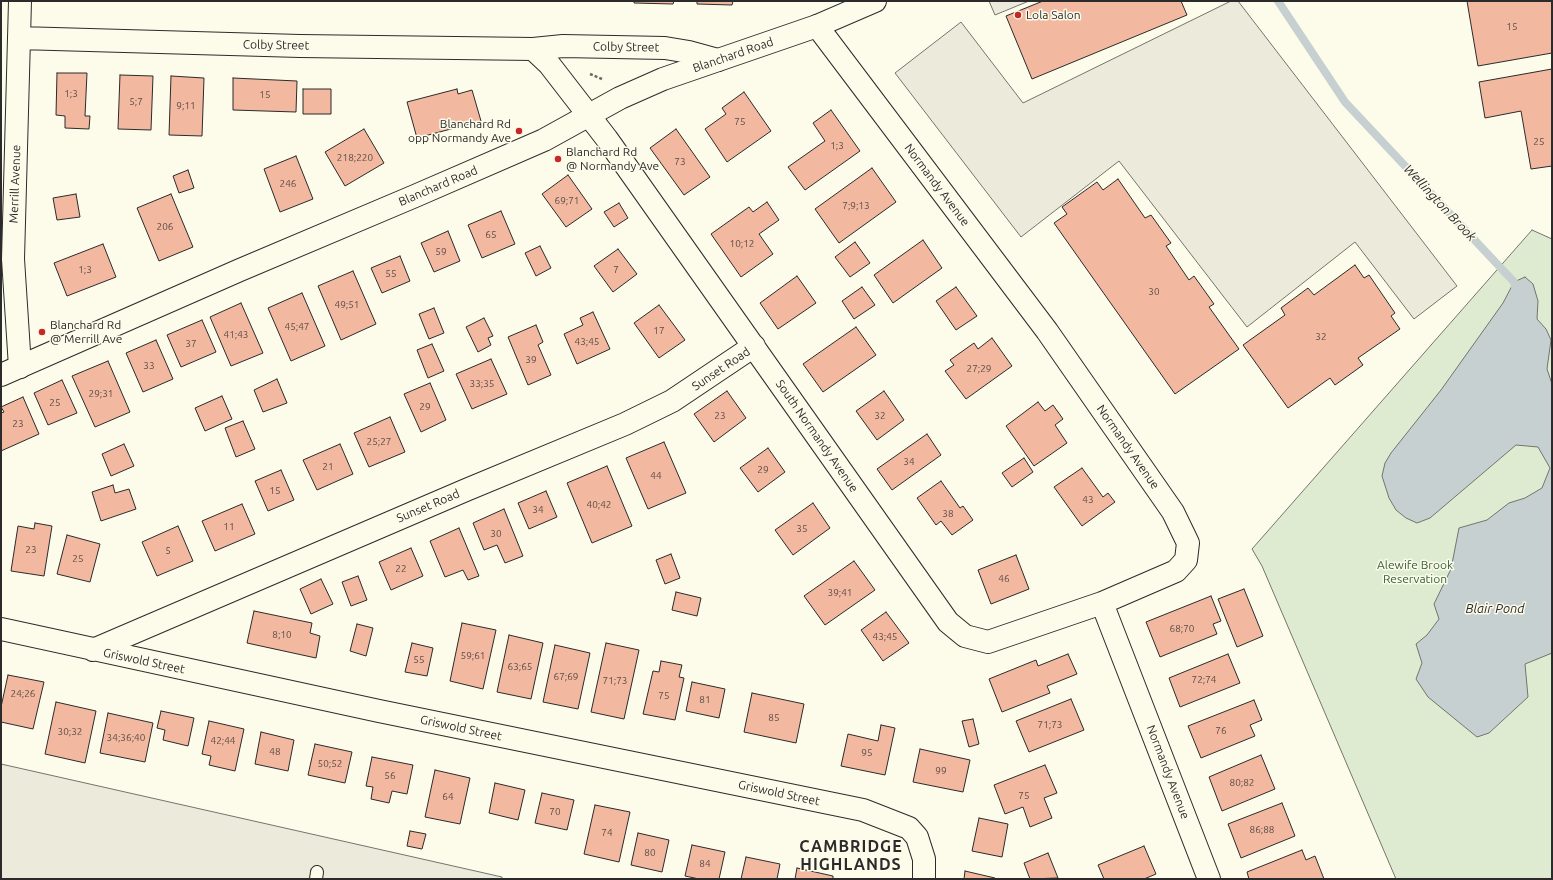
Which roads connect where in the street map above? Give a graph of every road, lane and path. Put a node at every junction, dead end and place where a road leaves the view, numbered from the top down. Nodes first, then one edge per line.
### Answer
1 (20, 1) edge
2 (875, 1) edge
3 (817, 26) junction
4 (19, 38) junction
5 (533, 49) junction
6 (718, 60) junction
7 (590, 116) junction
8 (754, 346) junction
9 (10, 371) edge
10 (1102, 603) junction
11 (1, 629) edge
12 (93, 650) junction
13 (924, 879) edge
14 (1210, 879) edge

1 - 4 street, Merrill Avenue
2 - 3 street, Blanchard Road
3 - 6 street, Blanchard Road
3 - 10 street, Normandy Avenue
4 - 5 street, Colby Street
4 - 9 street, Merrill Avenue
5 - 6 street, Colby Street
5 - 7 street
6 - 7 street, Blanchard Road
7 - 8 street, South Normandy Avenue
7 - 9 street, Blanchard Road
8 - 10 street, South Normandy Avenue
8 - 12 street, Sunset Road
10 - 14 street, Normandy Avenue
11 - 12 street, Griswold Street
12 - 13 street, Griswold Street

